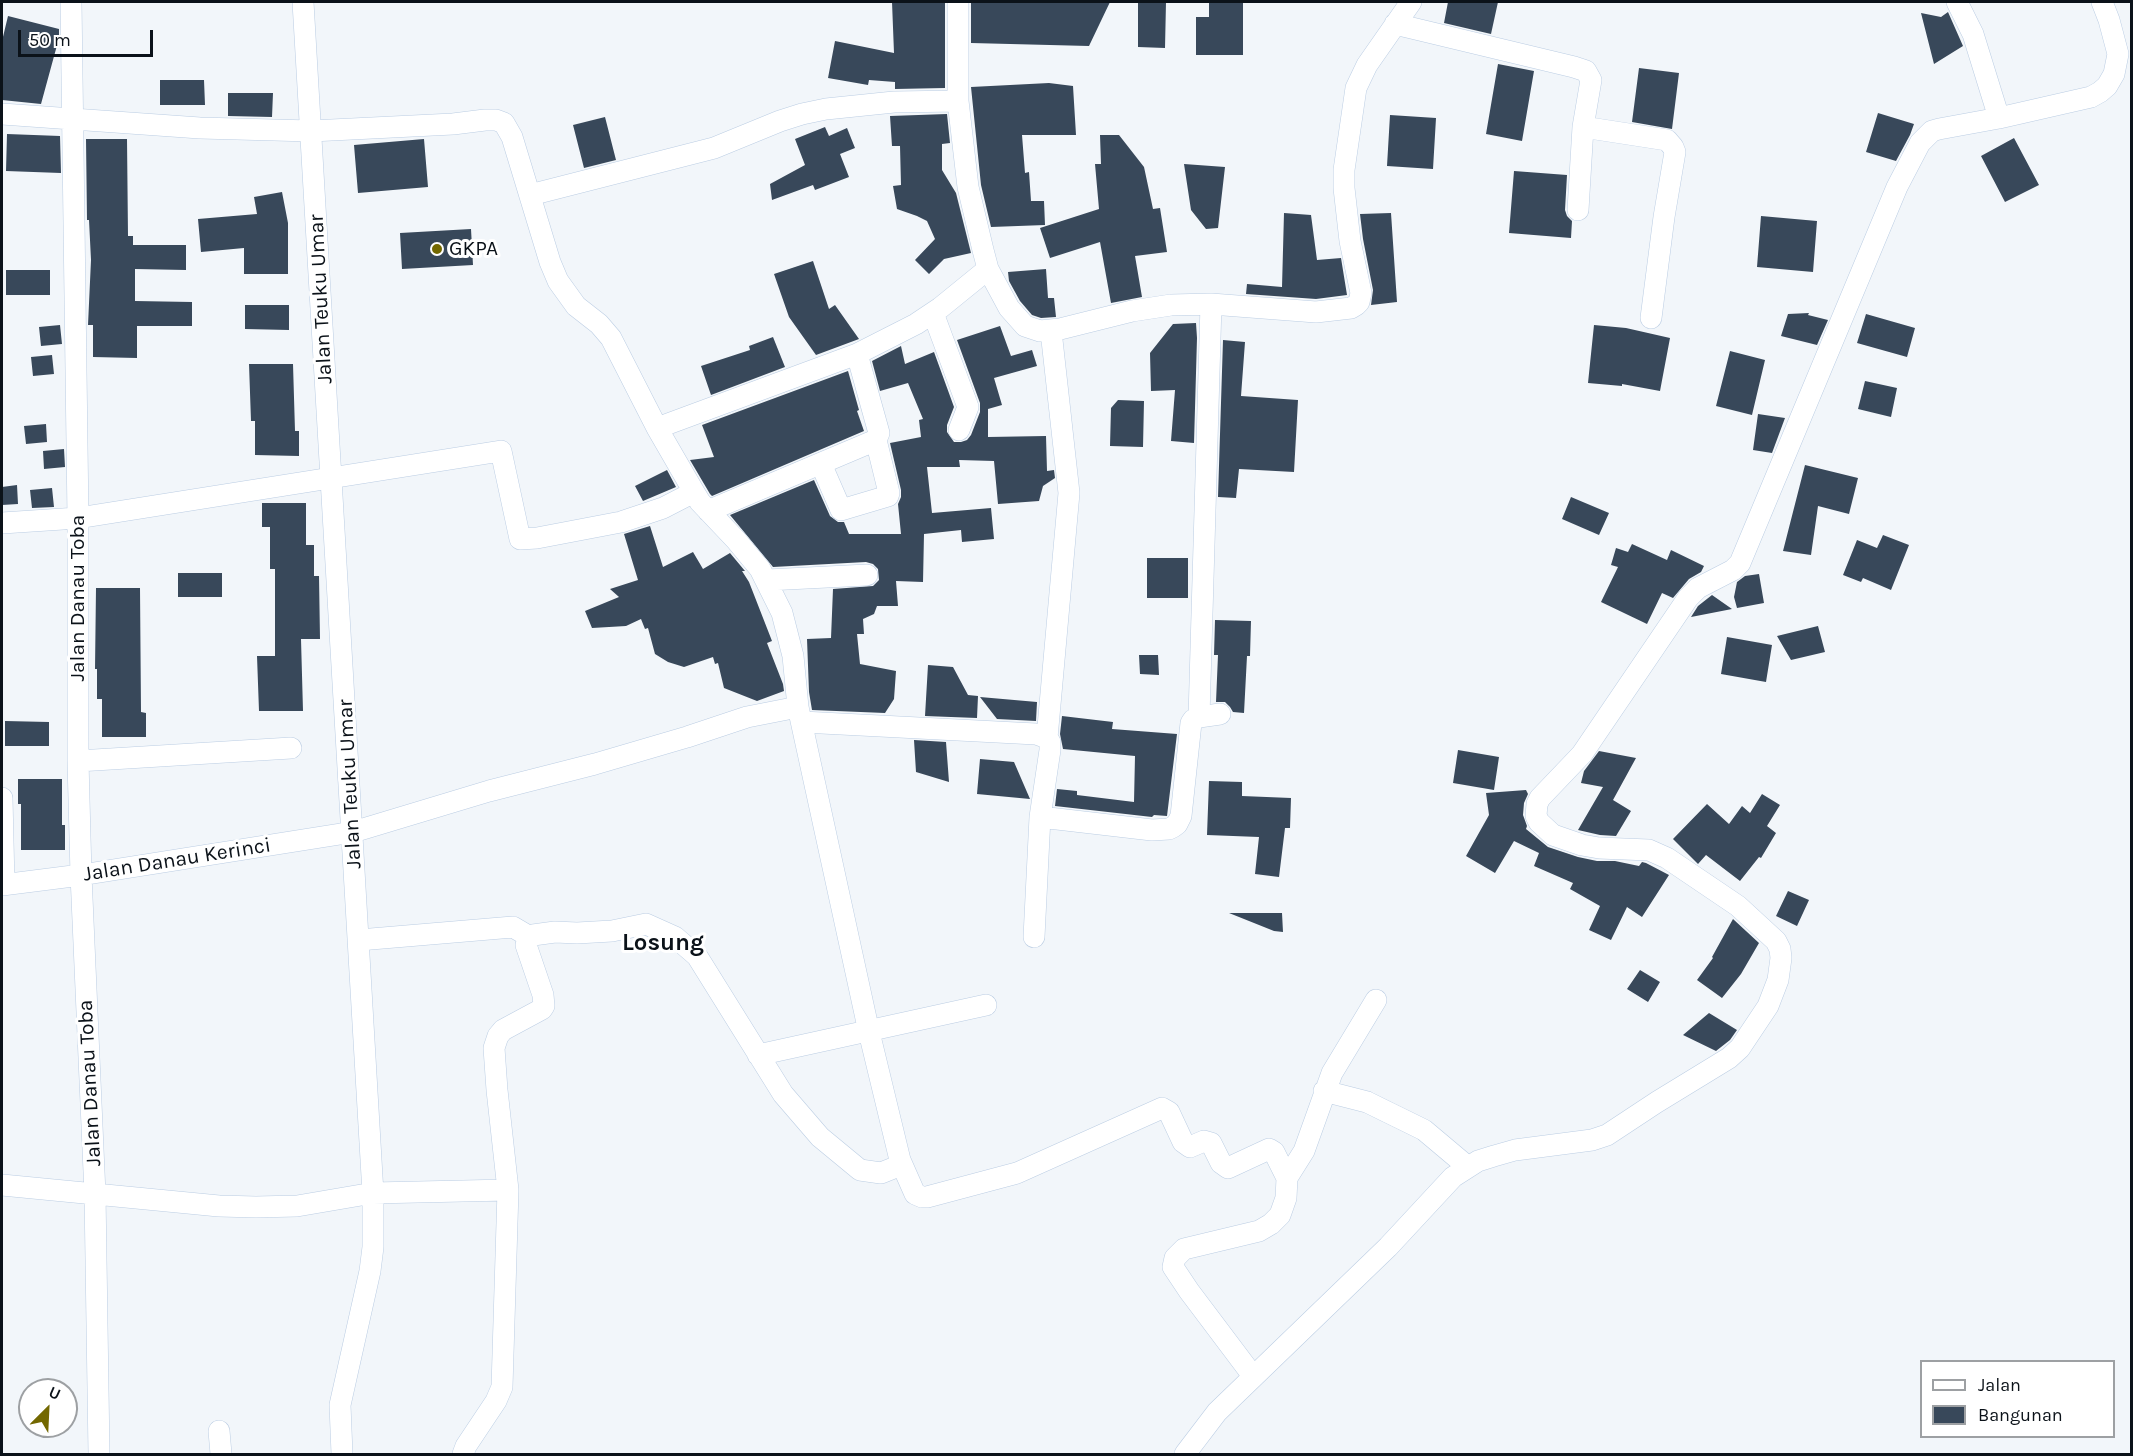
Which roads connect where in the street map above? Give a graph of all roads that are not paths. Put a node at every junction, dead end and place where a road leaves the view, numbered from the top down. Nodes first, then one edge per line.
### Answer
1 (71, 2) edge
2 (303, 2) edge
3 (958, 2) edge
4 (1411, 2) edge
5 (1958, 2) edge
6 (2102, 2) edge
7 (1395, 24) junction
8 (958, 101) junction
9 (2, 114) edge
10 (71, 118) junction
11 (1999, 118) junction
12 (1583, 127) junction
13 (310, 131) junction
14 (530, 195) junction
15 (1578, 210) dead end
16 (988, 269) junction
17 (1211, 304) junction
18 (933, 313) junction
19 (1651, 318) dead end
20 (1051, 330) junction
21 (857, 354) junction
22 (657, 428) junction
23 (959, 429) dead end
24 (876, 440) junction
25 (821, 464) junction
26 (331, 479) junction
27 (694, 492) junction
28 (708, 511) junction
29 (78, 518) junction
30 (2, 523) edge
31 (867, 575) dead end
32 (767, 580) junction
33 (800, 715) junction
34 (1047, 738) junction
35 (291, 748) dead end
36 (78, 762) junction
37 (2, 798) edge
38 (1040, 817) junction
39 (353, 832) junction
40 (81, 875) junction
41 (3, 884) edge
42 (1034, 937) dead end
43 (530, 938) junction
44 (359, 940) junction
45 (1376, 1000) dead end
46 (986, 1005) dead end
47 (869, 1032) junction
48 (758, 1055) junction
49 (1324, 1091) junction
50 (900, 1160) junction
51 (1468, 1167) junction
52 (1287, 1178) junction
53 (2, 1185) edge
54 (508, 1190) junction
55 (373, 1193) junction
56 (95, 1194) junction
57 (1253, 1376) junction
58 (219, 1431) dead end
59 (99, 1455) edge
60 (221, 1455) edge
61 (342, 1455) edge
62 (463, 1455) edge
63 (1185, 1455) edge

1 - 10 street, Jalan Danau Toba
2 - 13 street, Jalan Teuku Umar
3 - 8 street
4 - 7 street
5 - 11 street
6 - 11 street
7 - 12 street
7 - 17 street
8 - 14 street
8 - 16 street
9 - 10 street
10 - 13 street
10 - 29 street, Jalan Danau Toba
11 - 51 street
12 - 15 street
12 - 19 street
13 - 14 street
13 - 26 street, Jalan Teuku Umar
14 - 22 street
16 - 18 street
16 - 20 street
17 - 20 street
17 - 38 street
18 - 21 street
18 - 23 street
20 - 34 street
21 - 22 street
21 - 24 street
22 - 27 street
24 - 25 street
24 - 25 street
25 - 28 street
26 - 27 street
26 - 29 street
26 - 39 street, Jalan Teuku Umar
27 - 28 street
28 - 32 street
29 - 30 street
29 - 36 street, Jalan Danau Toba
31 - 32 street
32 - 33 street
33 - 34 street, Jalan Danau Kerinci
33 - 39 street, Jalan Danau Kerinci
33 - 47 street
34 - 38 street
35 - 36 street
36 - 40 street, Jalan Danau Toba
37 - 41 street
38 - 42 street
39 - 40 street, Jalan Danau Kerinci
39 - 44 street, Jalan Teuku Umar
40 - 41 street, Jalan Danau Kerinci
40 - 56 street, Jalan Danau Toba
43 - 44 street
43 - 48 street
43 - 54 street
44 - 55 street, Jalan Teuku Umar
45 - 49 street
46 - 47 street
47 - 48 street
47 - 50 street
48 - 50 street
49 - 51 street
49 - 52 street
50 - 52 street
51 - 57 street
52 - 57 street
53 - 56 street
54 - 55 street
54 - 62 street
55 - 56 street
55 - 61 street, Jalan Teuku Umar
56 - 59 street, Jalan Danau Toba
57 - 63 street
58 - 60 street

